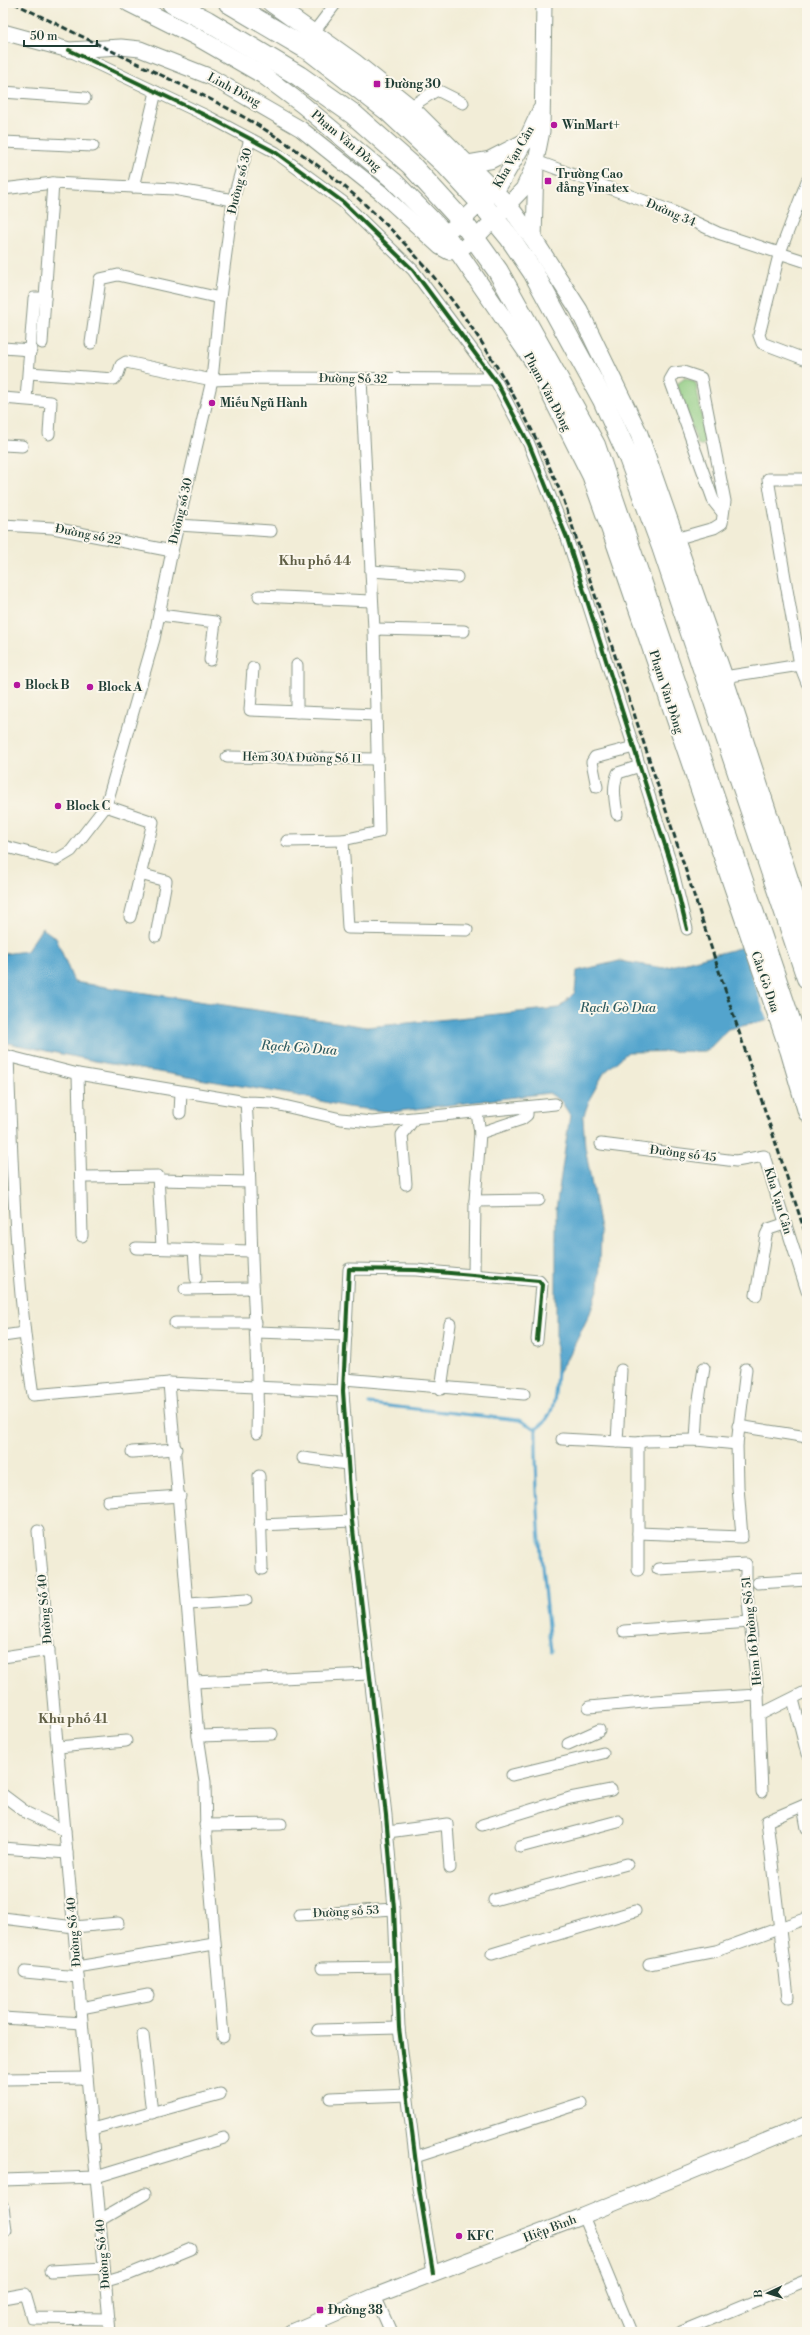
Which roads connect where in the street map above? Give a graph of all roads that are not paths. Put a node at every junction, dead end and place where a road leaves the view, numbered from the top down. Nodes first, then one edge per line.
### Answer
1 (129, 3) edge
2 (172, 3) edge
3 (229, 3) edge
4 (271, 3) edge
5 (336, 3) edge
6 (544, 3) edge
7 (3, 32) edge
8 (314, 32) junction
9 (69, 50) junction
10 (3, 92) edge
11 (156, 92) junction
12 (85, 98) dead end
13 (463, 103) dead end
14 (410, 107) junction
15 (541, 107) junction
16 (250, 138) junction
17 (3, 142) edge
18 (525, 142) junction
19 (93, 146) dead end
20 (536, 161) junction
21 (467, 164) junction
22 (446, 165) junction
23 (807, 182) edge
24 (53, 183) junction
25 (133, 187) junction
26 (3, 189) edge
27 (488, 198) junction
28 (233, 200) junction
29 (501, 212) junction
30 (462, 222) junction
31 (476, 238) junction
32 (442, 240) junction
33 (534, 240) junction
34 (458, 251) junction
35 (779, 254) junction
36 (807, 262) edge
37 (533, 272) junction
38 (481, 283) junction
39 (44, 298) junction
40 (220, 298) junction
41 (42, 343) dead end
42 (91, 343) dead end
43 (3, 348) edge
44 (31, 350) junction
45 (807, 360) edge
46 (29, 374) junction
47 (361, 379) junction
48 (493, 379) junction
49 (212, 380) junction
50 (3, 398) edge
51 (26, 399) junction
52 (49, 434) dead end
53 (632, 440) junction
54 (3, 445) edge
55 (22, 446) dead end
56 (807, 479) edge
57 (722, 512) junction
58 (3, 524) edge
59 (178, 525) junction
60 (271, 531) dead end
61 (675, 539) junction
62 (172, 551) junction
63 (371, 571) junction
64 (457, 577) dead end
65 (259, 596) dead end
66 (371, 600) junction
67 (160, 614) junction
68 (374, 629) junction
69 (464, 631) dead end
70 (802, 658) edge
71 (210, 660) dead end
72 (297, 665) dead end
73 (252, 668) dead end
74 (724, 677) junction
75 (807, 683) edge
76 (296, 712) junction
77 (376, 715) junction
78 (634, 746) junction
79 (227, 757) dead end
80 (378, 760) junction
81 (640, 766) junction
82 (597, 787) dead end
83 (106, 806) junction
84 (617, 814) dead end
85 (343, 840) junction
86 (287, 841) dead end
87 (3, 846) edge
88 (140, 874) junction
89 (788, 898) junction
90 (747, 912) junction
91 (130, 917) dead end
92 (687, 929) dead end
93 (467, 930) dead end
94 (807, 933) edge
95 (156, 936) dead end
96 (807, 978) edge
97 (795, 1049) junction
98 (6, 1056) edge
99 (807, 1070) edge
100 (78, 1074) junction
101 (181, 1092) junction
102 (246, 1102) junction
103 (555, 1104) dead end
104 (527, 1108) junction
105 (180, 1113) dead end
106 (477, 1113) junction
107 (807, 1113) edge
108 (414, 1120) junction
109 (480, 1133) junction
110 (602, 1144) dead end
111 (764, 1156) joint
112 (86, 1177) dead end
113 (159, 1180) junction
114 (249, 1182) junction
115 (406, 1184) dead end
116 (474, 1200) junction
117 (539, 1200) dead end
118 (784, 1224) junction
119 (82, 1236) dead end
120 (162, 1247) junction
121 (136, 1248) dead end
122 (194, 1249) junction
123 (251, 1251) junction
124 (474, 1275) junction
125 (196, 1278) dead end
126 (253, 1288) junction
127 (185, 1289) dead end
128 (807, 1291) edge
129 (756, 1295) dead end
130 (175, 1323) dead end
131 (450, 1324) dead end
132 (256, 1328) junction
133 (24, 1333) junction
134 (346, 1335) junction
135 (3, 1336) edge
136 (537, 1340) dead end
137 (704, 1368) dead end
138 (746, 1369) dead end
139 (621, 1370) dead end
140 (344, 1379) junction
141 (169, 1383) junction
142 (258, 1386) junction
143 (441, 1388) junction
144 (343, 1391) junction
145 (524, 1394) dead end
146 (738, 1426) junction
147 (257, 1434) dead end
148 (807, 1437) edge
149 (562, 1439) dead end
150 (696, 1440) junction
151 (617, 1442) junction
152 (638, 1443) junction
153 (737, 1444) junction
154 (176, 1449) junction
155 (132, 1452) dead end
156 (303, 1458) dead end
157 (347, 1464) junction
158 (259, 1476) dead end
159 (180, 1496) junction
160 (108, 1501) dead end
161 (352, 1521) junction
162 (260, 1525) junction
163 (38, 1531) dead end
164 (638, 1533) junction
165 (262, 1569) dead end
166 (658, 1569) dead end
167 (638, 1570) dead end
168 (807, 1580) edge
169 (758, 1583) dead end
170 (246, 1600) dead end
171 (188, 1604) junction
172 (750, 1622) junction
173 (624, 1631) dead end
174 (49, 1650) junction
175 (3, 1657) edge
176 (369, 1674) junction
177 (194, 1682) junction
178 (807, 1691) edge
179 (758, 1695) junction
180 (793, 1699) junction
181 (589, 1707) dead end
182 (759, 1715) junction
183 (599, 1730) dead end
184 (272, 1734) dead end
185 (198, 1736) junction
186 (126, 1741) dead end
187 (568, 1744) dead end
188 (58, 1747) junction
189 (603, 1753) dead end
190 (807, 1754) edge
191 (512, 1775) dead end
192 (611, 1790) dead end
193 (762, 1792) dead end
194 (3, 1795) edge
195 (805, 1805) edge
196 (618, 1820) dead end
197 (281, 1824) dead end
198 (482, 1825) dead end
199 (205, 1826) junction
200 (807, 1828) edge
201 (65, 1831) junction
202 (388, 1832) junction
203 (520, 1847) dead end
204 (3, 1848) edge
205 (67, 1853) junction
206 (627, 1864) dead end
207 (450, 1868) dead end
208 (494, 1900) dead end
209 (394, 1910) junction
210 (636, 1911) dead end
211 (298, 1914) dead end
212 (3, 1918) edge
213 (807, 1918) edge
214 (118, 1923) dead end
215 (74, 1927) junction
216 (781, 1929) junction
217 (214, 1944) junction
218 (492, 1954) dead end
219 (649, 1964) dead end
220 (396, 1967) junction
221 (322, 1968) dead end
222 (25, 1972) dead end
223 (78, 1972) junction
224 (148, 1995) dead end
225 (788, 1997) dead end
226 (81, 2008) junction
227 (3, 2018) edge
228 (82, 2023) junction
229 (399, 2028) junction
230 (318, 2030) dead end
231 (143, 2035) dead end
232 (223, 2036) dead end
233 (87, 2078) junction
234 (3, 2079) edge
235 (220, 2094) dead end
236 (408, 2095) junction
237 (330, 2098) dead end
238 (582, 2103) dead end
239 (152, 2113) junction
240 (807, 2124) edge
241 (92, 2129) junction
242 (224, 2138) dead end
243 (415, 2157) junction
244 (96, 2177) junction
245 (3, 2180) edge
246 (145, 2194) dead end
247 (3, 2207) edge
248 (583, 2216) junction
249 (100, 2220) junction
250 (6, 2230) dead end
251 (191, 2248) dead end
252 (104, 2268) junction
253 (51, 2271) dead end
254 (433, 2273) junction
255 (807, 2280) edge
256 (106, 2281) junction
257 (375, 2296) junction
258 (3, 2298) edge
259 (109, 2319) junction
260 (320, 2326) edge
261 (699, 2328) edge
262 (110, 2332) edge
263 (292, 2332) edge
264 (391, 2332) edge
265 (632, 2332) edge
266 (680, 2332) edge

1 - 32 main road, Phạm Văn Đồng
2 - 30 highway, Phạm Văn Đồng
3 - 22 highway
4 - 8 main road
5 - 8 street
6 - 15 main road, Kha Vạn Cân
7 - 9 main road, Linh Đông
8 - 14 main road
9 - 11 street
9 - 32 main road, Linh Đông
10 - 12 street
11 - 16 street
11 - 25 street
13 - 14 street
14 - 21 main road
15 - 18 main road, Kha Vạn Cân
15 - 20 main road, Kha Vạn Cân
16 - 28 street, Đường số 30
16 - 48 street
17 - 19 street
18 - 21 main road
18 - 27 main road, Kha Vạn Cân
20 - 29 main road, Kha Vạn Cân
20 - 33 main road, Kha Vạn Cân
20 - 35 street, Đường 34
21 - 22 highway
21 - 27 main road
22 - 27 highway
23 - 35 street
24 - 25 street
24 - 26 street
24 - 39 street
25 - 28 street
27 - 29 highway
27 - 30 main road, Kha Vạn Cân
28 - 40 street, Đường số 30
29 - 31 main road, Kha Vạn Cân
29 - 33 main road
29 - 37 highway
30 - 31 highway, Phạm Văn Đồng
30 - 32 main road, Kha Vạn Cân
31 - 34 main road, Kha Vạn Cân
31 - 90 highway, Phạm Văn Đồng
32 - 34 main road, Phạm Văn Đồng
32 - 38 main road
33 - 37 main road
33 - 53 main road
34 - 38 main road, Phạm Văn Đồng
35 - 36 street, Đường 34
35 - 45 street
37 - 53 highway
38 - 90 main road, Phạm Văn Đồng
39 - 41 street
39 - 44 street
40 - 42 street
40 - 49 street, Đường số 30
43 - 44 street
44 - 46 street
46 - 49 street, Đường Số 32
46 - 51 street
47 - 48 street, Đường Số 32
47 - 49 street, Đường Số 32
47 - 63 street
48 - 78 street
49 - 59 street, Đường số 30
50 - 51 street
51 - 52 street
53 - 61 main road
53 - 89 highway
54 - 55 street
56 - 70 street
57 - 57 street
57 - 61 street
58 - 62 street, Đường số 22
59 - 60 street
59 - 62 street, Đường số 30
61 - 74 main road
62 - 67 street, Đường số 30
63 - 64 street
63 - 66 street
65 - 66 street
66 - 68 street
67 - 71 street
67 - 83 street, Đường số 30
68 - 69 street
68 - 77 street
70 - 74 street
70 - 75 street
72 - 76 street
73 - 76 street
74 - 89 main road
76 - 77 street
77 - 80 street
78 - 81 street
78 - 82 street
79 - 80 street, Hẻm 30A Đường Số 11
80 - 85 street
81 - 84 street
81 - 92 street
83 - 87 street, Đường số 30
83 - 88 street
85 - 86 street
85 - 93 street
88 - 91 street
88 - 95 street
89 - 94 main road
89 - 96 highway
90 - 97 highway, Cầu Gò Dưa
97 - 99 highway, Cầu Gò Dưa
97 - 107 main road
98 - 100 street
98 - 133 street
100 - 101 street
100 - 119 street
101 - 102 street
101 - 105 street
102 - 108 street
102 - 114 street
103 - 104 street
104 - 106 street
104 - 109 street
106 - 108 street
106 - 109 street
108 - 115 street
109 - 116 street
110 - 111 street, Đường số 45
111 - 118 street, Kha Vạn Cân
112 - 113 street
113 - 114 street
113 - 120 street
114 - 123 street
116 - 117 street
116 - 124 street
118 - 128 street, Kha Vạn Cân
118 - 129 street
120 - 121 street
120 - 122 street
122 - 123 street
122 - 125 street
123 - 126 street
124 - 134 street
124 - 136 street
126 - 127 street
126 - 132 street
130 - 132 street
131 - 143 street
132 - 134 street
132 - 142 street
133 - 135 street
133 - 141 street
134 - 140 street
137 - 150 street
138 - 146 street
139 - 151 street
140 - 143 street
140 - 144 street
141 - 142 street
141 - 154 street
142 - 144 street
142 - 147 street
143 - 145 street
144 - 157 street
146 - 148 street
146 - 153 street
149 - 151 street
150 - 152 street
150 - 153 street
151 - 152 street
152 - 164 street
153 - 164 street
154 - 155 street
154 - 159 street
156 - 157 street
157 - 161 street
158 - 162 street
159 - 160 street
159 - 171 street
161 - 162 street
161 - 176 street
162 - 165 street
163 - 174 street, Đường Số 40
164 - 167 street
166 - 172 street, Hẻm 16 Đường Số 51
168 - 169 street
170 - 171 street
171 - 177 street
172 - 173 street
172 - 179 street, Hẻm 16 Đường Số 51
174 - 175 street
174 - 188 street, Đường Số 40
176 - 177 street
176 - 202 street
177 - 185 street
178 - 180 street
179 - 181 street
179 - 182 street, Hẻm 16 Đường Số 51
180 - 182 street
180 - 190 street
182 - 193 street, Hẻm 16 Đường Số 51
183 - 187 street
184 - 185 street
185 - 199 street
186 - 188 street
188 - 201 street, Đường Số 40
189 - 191 street
192 - 198 street
194 - 201 street
195 - 200 street
195 - 216 street
196 - 203 street
197 - 199 street
199 - 217 street
201 - 205 street, Đường Số 40
202 - 207 street
202 - 209 street
204 - 205 street
205 - 215 street, Đường Số 40
206 - 208 street
209 - 211 street, Đường số 53
209 - 220 street
210 - 218 street
212 - 215 street
213 - 216 street
214 - 215 street
215 - 223 street, Đường Số 40
216 - 219 street
216 - 225 street
217 - 223 street
217 - 232 street
220 - 221 street
220 - 229 street
222 - 223 street
223 - 226 street, Đường Số 40
224 - 226 street
226 - 228 street, Đường Số 40
227 - 228 street
228 - 233 street, Đường Số 40
229 - 230 street
229 - 236 street
231 - 239 street
233 - 234 street
233 - 241 street, Đường Số 40
235 - 239 street
236 - 237 street
236 - 243 street
238 - 243 street
239 - 241 street
240 - 248 main road, Hiệp Bình
241 - 244 street, Đường Số 40
242 - 244 street
243 - 254 street
244 - 245 street
244 - 249 street, Đường Số 40
246 - 249 street
247 - 250 street
248 - 254 main road, Hiệp Bình
248 - 265 street
249 - 252 street, Đường Số 40
251 - 256 street
252 - 253 street
252 - 256 street, Đường Số 40
254 - 257 main road, Hiệp Bình
255 - 261 street
256 - 259 street, Đường Số 40
257 - 260 main road, Hiệp Bình
257 - 264 street
258 - 259 street
259 - 262 street, Đường Số 40
260 - 263 main road, Hiệp Bình
261 - 266 street

